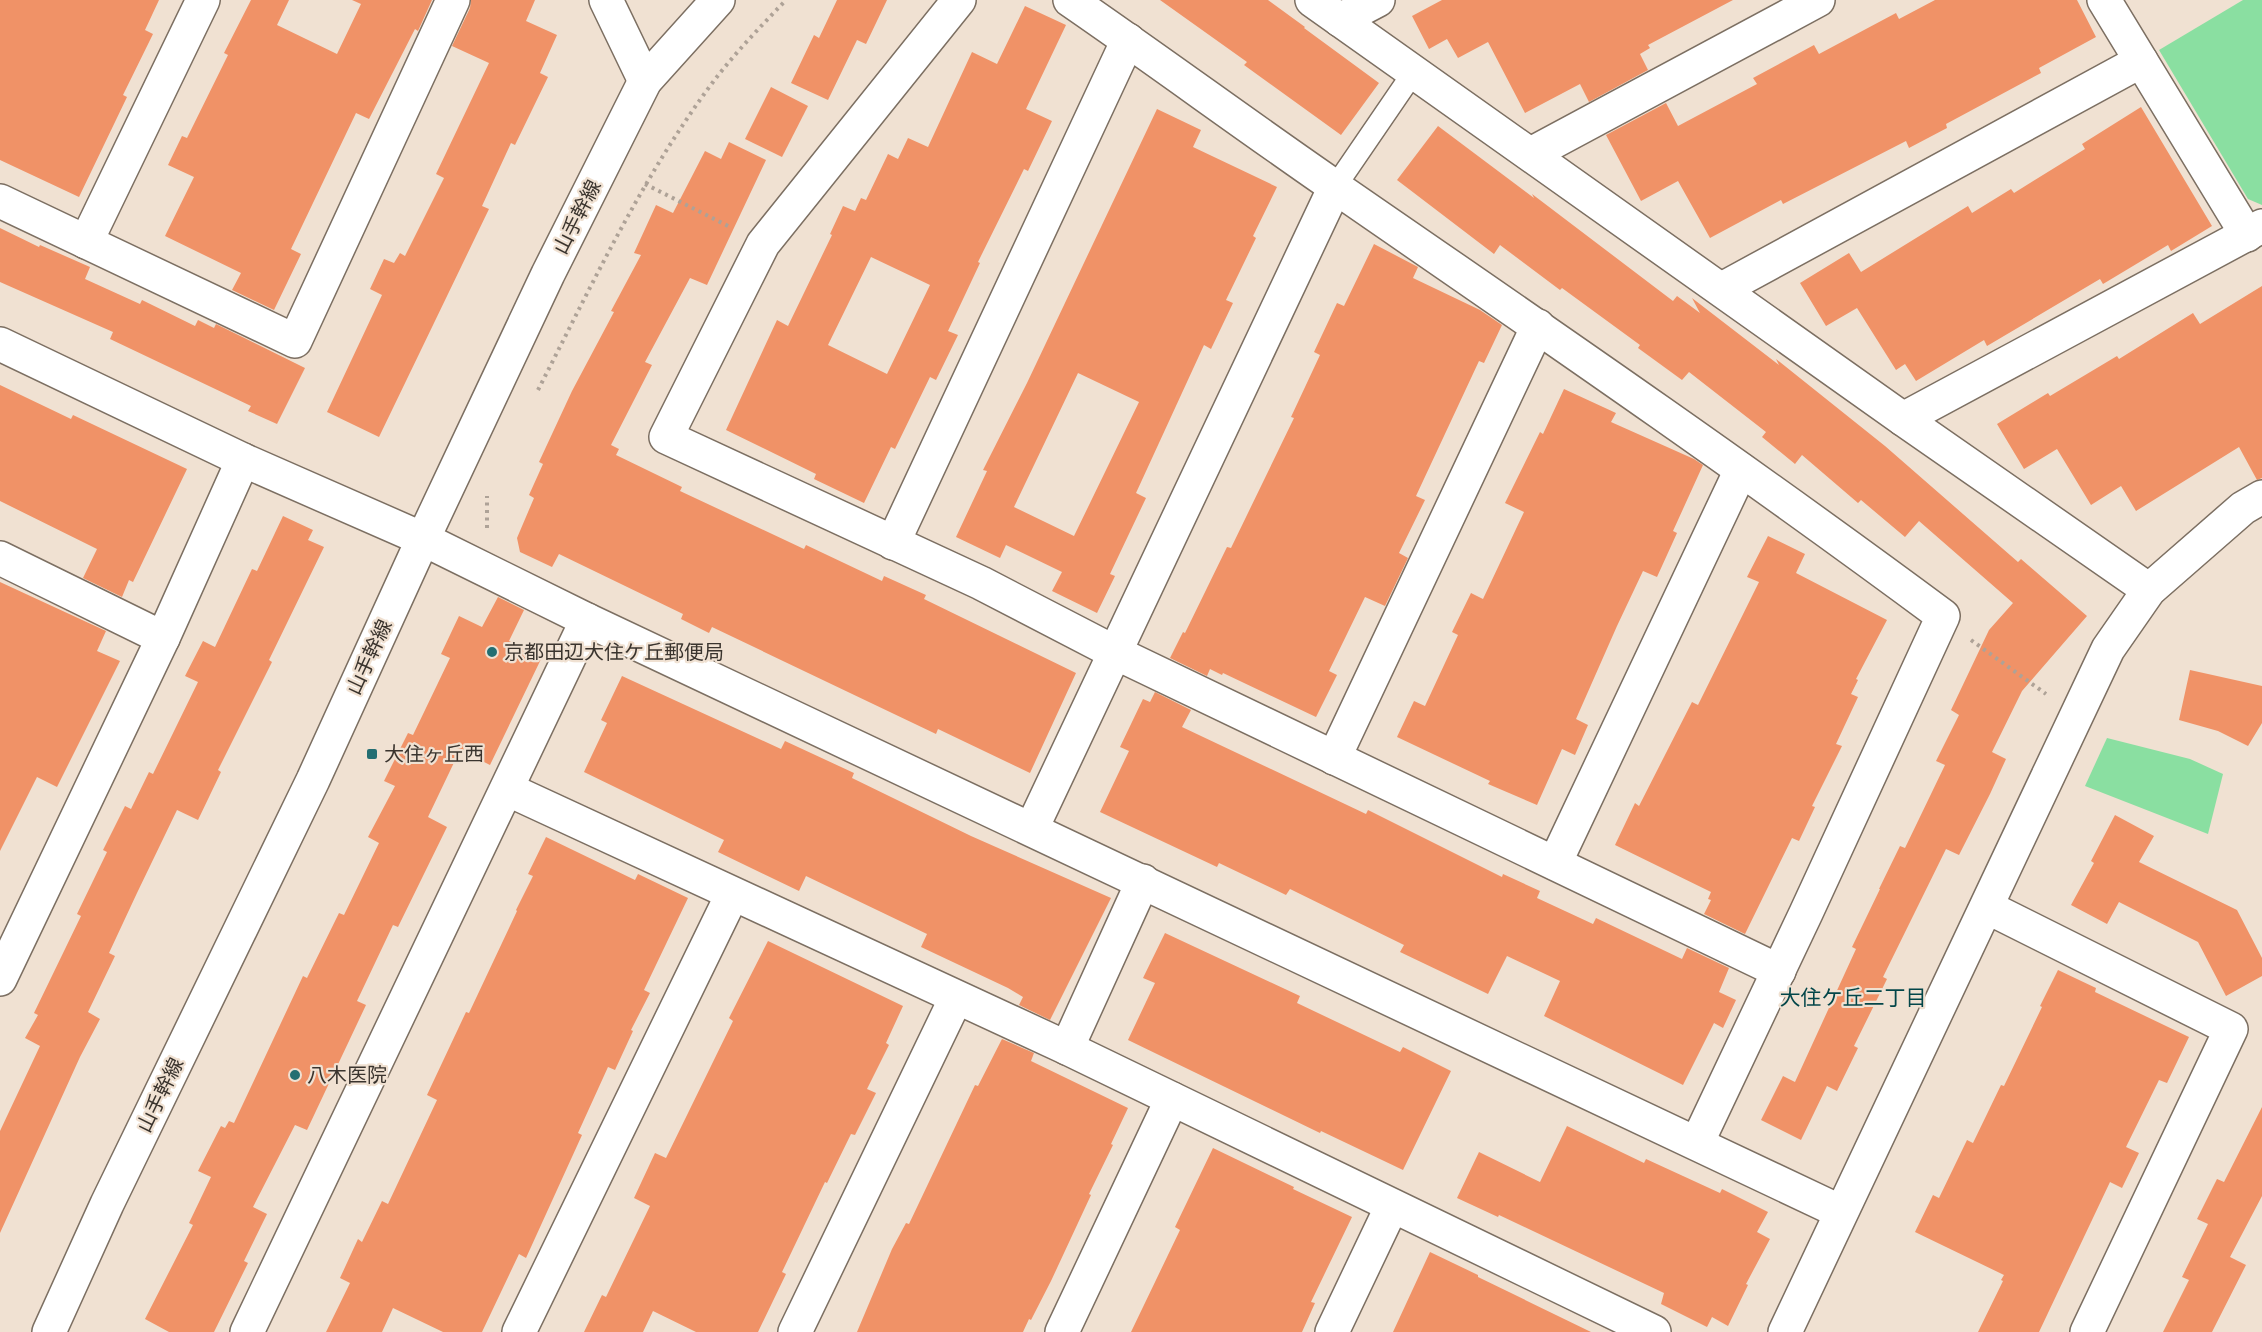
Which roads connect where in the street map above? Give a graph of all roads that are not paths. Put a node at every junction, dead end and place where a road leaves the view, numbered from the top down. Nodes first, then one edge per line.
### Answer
1 (203, 0) edge
2 (453, 0) edge
3 (606, 0) edge
4 (718, 0) edge
5 (959, 0) edge
6 (1070, 0) edge
7 (1312, 0) edge
8 (1378, 0) edge
9 (1818, 0) edge
10 (2104, 0) edge
11 (1340, 20) junction
12 (1128, 40) junction
13 (2141, 61) junction
14 (1413, 73) junction
15 (645, 81) junction
16 (1531, 154) junction
17 (1335, 187) junction
18 (0, 201) edge
19 (2254, 230) edge
20 (86, 242) junction
21 (1722, 289) junction
22 (1538, 326) junction
23 (0, 344) edge
24 (1903, 419) junction
25 (243, 460) junction
26 (1742, 470) junction
27 (2262, 497) edge
28 (423, 539) junction
29 (893, 543) junction
30 (0, 558) edge
31 (2149, 590) junction
32 (587, 620) junction
33 (163, 638) junction
34 (1114, 652) junction
35 (1334, 758) junction
36 (507, 789) junction
37 (1032, 828) junction
38 (1555, 863) junction
39 (1143, 881) junction
40 (732, 895) junction
41 (1987, 907) junction
42 (1779, 971) junction
43 (0, 979) edge
44 (956, 998) junction
45 (1067, 1048) junction
46 (1172, 1099) junction
47 (1697, 1143) junction
48 (1392, 1206) junction
49 (1841, 1212) junction
50 (1608, 1323) edge
51 (49, 1332) edge
52 (248, 1332) edge
53 (519, 1332) edge
54 (795, 1332) edge
55 (1062, 1332) edge
56 (1332, 1332) edge
57 (1654, 1332) edge
58 (1785, 1332) edge
59 (2087, 1332) edge

1 - 20 street
2 - 20 street
3 - 15 street
4 - 15 street, 山手幹線
5 - 29 street
6 - 12 street
7 - 11 street
8 - 11 street
9 - 16 street
10 - 13 street
11 - 14 street
12 - 17 street
12 - 29 street
13 - 19 street
13 - 21 street
14 - 16 street
14 - 17 lane
15 - 28 street, 山手幹線
16 - 21 street
17 - 22 street
17 - 34 street
18 - 20 street
19 - 24 street
21 - 24 street
22 - 26 street
22 - 35 street
23 - 25 street
24 - 31 street
25 - 28 street
25 - 33 street
26 - 38 street
26 - 42 street
27 - 31 street
28 - 32 street
28 - 51 street, 山手幹線
29 - 34 street
30 - 33 street
31 - 41 street
32 - 36 street
32 - 37 street
33 - 43 street
34 - 35 street
34 - 37 street
35 - 38 street
36 - 40 street
36 - 52 street
37 - 39 street
38 - 42 street
39 - 45 street
39 - 47 street
40 - 44 street
40 - 53 street
41 - 49 street
41 - 59 street
42 - 47 street
44 - 45 street
44 - 54 street
45 - 46 street
46 - 48 street
46 - 55 street
47 - 49 street
48 - 50 street
48 - 56 street
49 - 58 street
50 - 57 street

